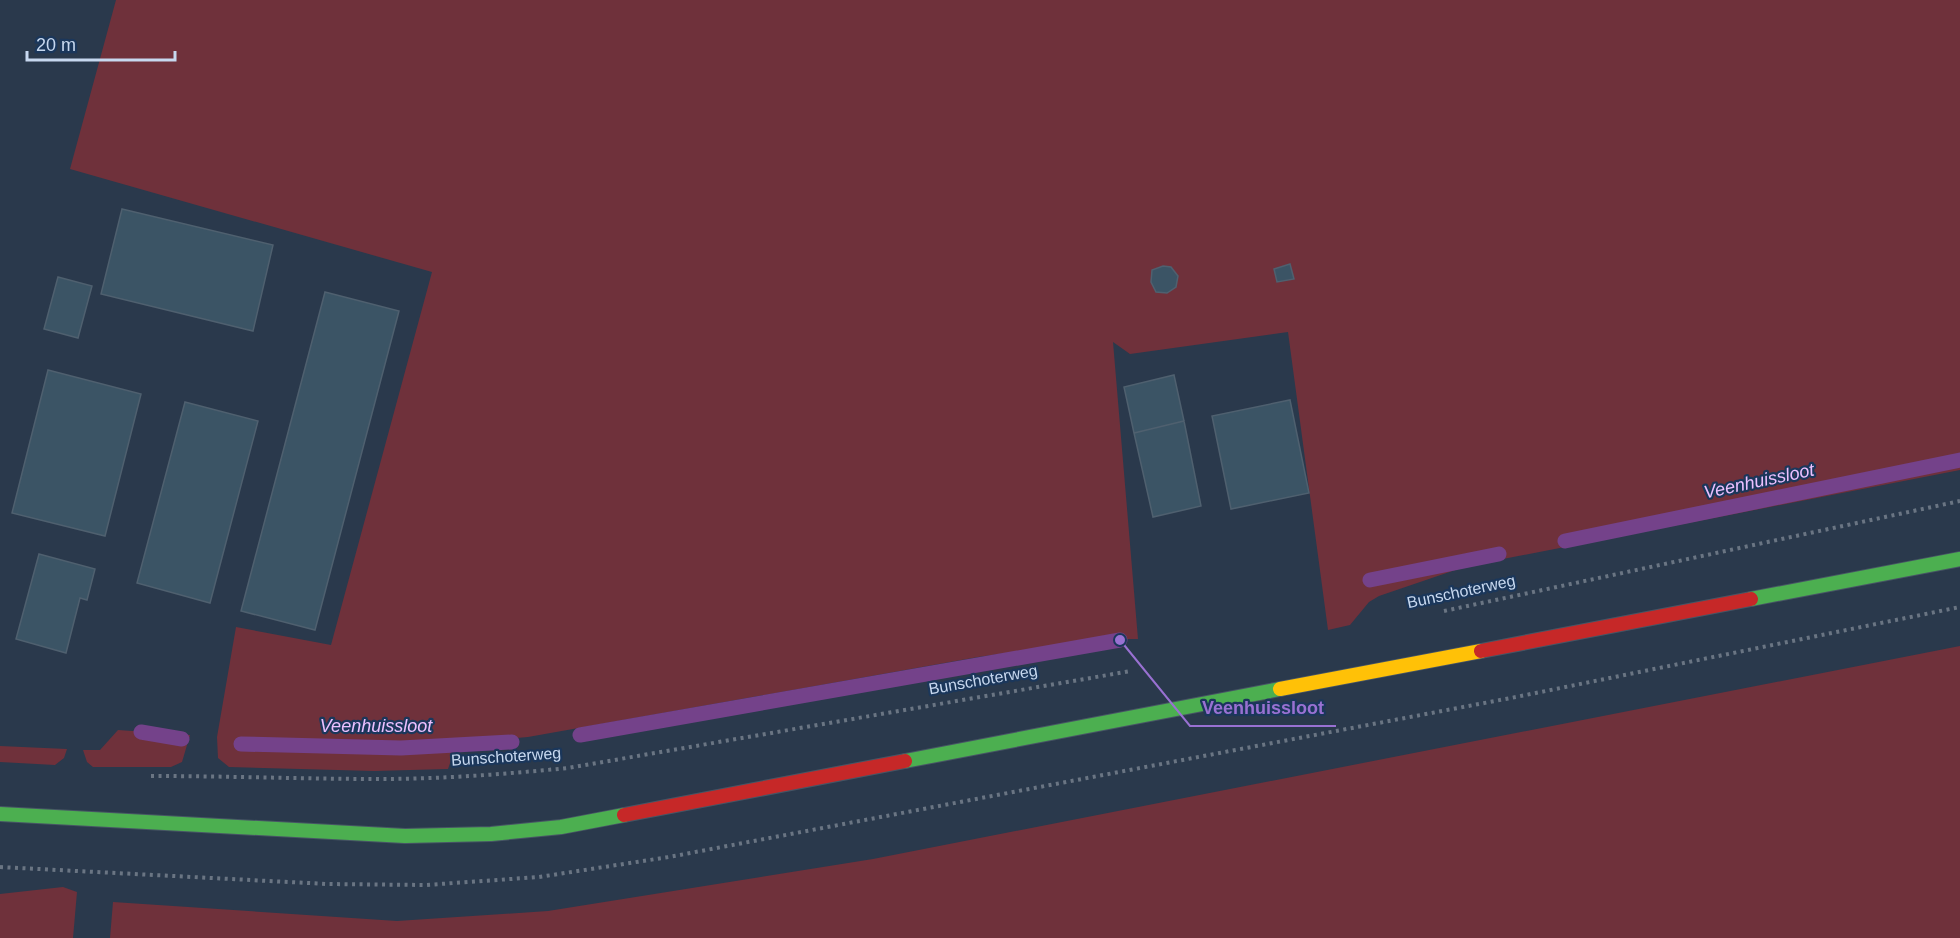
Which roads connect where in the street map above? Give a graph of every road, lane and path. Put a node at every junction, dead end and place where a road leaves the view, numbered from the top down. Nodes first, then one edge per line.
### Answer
1 (1960, 501) edge
2 (1960, 559) edge
3 (1432, 614) dead end
4 (1140, 670) dead end
5 (141, 776) dead end
6 (0, 814) edge

1 - 3 path, Bunschoterweg
2 - 6 main road
4 - 5 path, Bunschoterweg

